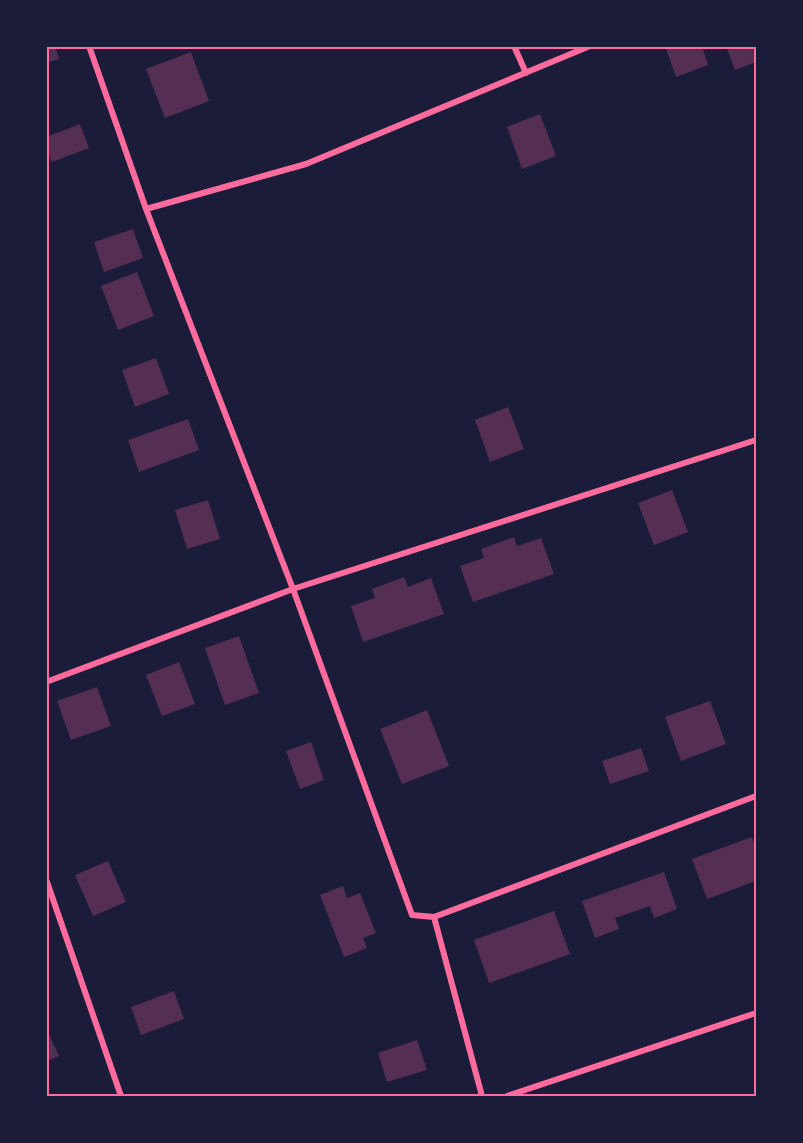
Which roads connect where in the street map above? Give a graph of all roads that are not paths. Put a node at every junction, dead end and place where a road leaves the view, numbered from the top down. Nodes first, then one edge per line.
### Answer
1 (89, 46) edge
2 (514, 46) edge
3 (590, 46) edge
4 (526, 73) junction
5 (146, 209) junction
6 (756, 440) edge
7 (293, 589) junction
8 (46, 682) edge
9 (756, 796) edge
10 (46, 879) edge
11 (434, 917) junction
12 (756, 1013) edge
13 (121, 1096) edge
14 (482, 1096) edge
15 (507, 1096) edge

1 - 5 street
2 - 4 street
3 - 4 street
4 - 5 street
5 - 7 street
6 - 7 street
7 - 8 street
7 - 11 street
9 - 11 street
10 - 13 street
11 - 14 street
12 - 15 street

